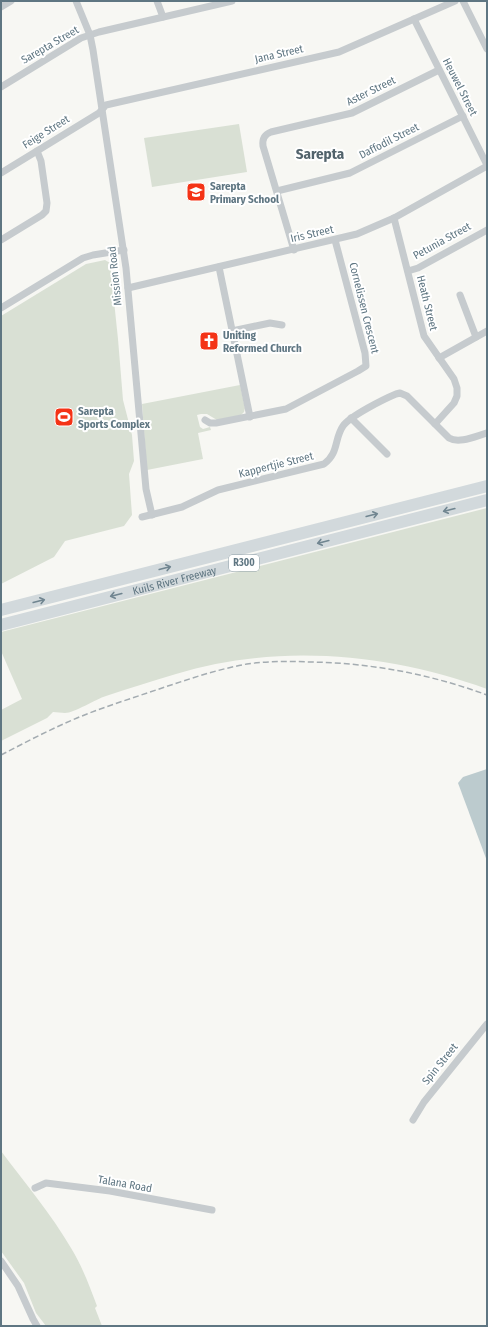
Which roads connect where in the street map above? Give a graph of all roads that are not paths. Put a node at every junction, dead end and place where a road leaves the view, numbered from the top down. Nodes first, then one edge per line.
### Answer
1 (11, 1) edge
2 (76, 1) edge
3 (157, 1) edge
4 (232, 1) edge
5 (455, 1) edge
6 (463, 1) edge
7 (1, 7) edge
8 (164, 17) junction
9 (414, 19) junction
10 (90, 35) junction
11 (487, 49) edge
12 (439, 70) junction
13 (1, 87) edge
14 (102, 109) junction
15 (463, 116) junction
16 (36, 151) junction
17 (487, 166) edge
18 (1, 173) edge
19 (277, 191) junction
20 (394, 218) junction
21 (487, 230) edge
22 (1, 240) edge
23 (335, 240) junction
24 (124, 250) junction
25 (294, 250) junction
26 (218, 267) junction
27 (408, 271) junction
28 (128, 288) junction
29 (460, 295) dead end
30 (1, 308) edge
31 (282, 325) dead end
32 (232, 330) junction
33 (487, 331) edge
34 (476, 337) junction
35 (439, 358) junction
36 (250, 417) junction
37 (351, 418) junction
38 (205, 420) dead end
39 (434, 424) junction
40 (487, 433) edge
41 (387, 454) dead end
42 (487, 486) edge
43 (487, 500) edge
44 (152, 515) junction
45 (142, 517) dead end
46 (1, 610) edge
47 (1, 625) edge
48 (487, 1024) edge
49 (413, 1120) dead end
50 (35, 1188) dead end
51 (212, 1210) dead end
52 (1, 1261) edge
53 (37, 1326) edge

1 - 7 street
2 - 10 street, Mission Road
3 - 8 street
4 - 8 street, Sarepta Street
5 - 9 street, Jana Street
6 - 11 street
8 - 10 street, Sarepta Street
9 - 12 street, Heuwel Street
9 - 14 street, Jana Street
10 - 13 street, Sarepta Street
10 - 14 street, Mission Road
12 - 15 street, Heuwel Street
12 - 19 street, Aster Street
14 - 16 street, Feige Street
14 - 24 street, Mission Road
15 - 17 street, Heuwel Street
15 - 19 street, Daffodil Street
16 - 18 street, Feige Street
16 - 22 street
17 - 20 street, Iris Street
19 - 25 street
20 - 23 street, Iris Street
20 - 27 street, Heath Street
21 - 27 street, Petunia Street
23 - 25 street, Iris Street
23 - 36 street, Cornelissen Crescent
24 - 28 street, Mission Road
24 - 30 street
25 - 26 street, Iris Street
26 - 28 street, Iris Street
26 - 32 street
27 - 35 street, Heath Street
28 - 44 street, Mission Road
29 - 34 street
31 - 32 street
32 - 36 street
33 - 34 street
34 - 35 street
35 - 39 street, Heath Street
36 - 38 street
37 - 39 street, Kappertjie Street
37 - 41 street
37 - 44 street, Kappertjie Street
39 - 40 street, Kappertjie Street
46 -> 42 highway, Kuils River Freeway / R300
43 -> 47 highway, Kuils River Freeway / R300
44 - 45 street, Kappertjie Street
48 - 49 street, Spin Street
50 - 51 street, Talana Road
52 - 53 street

